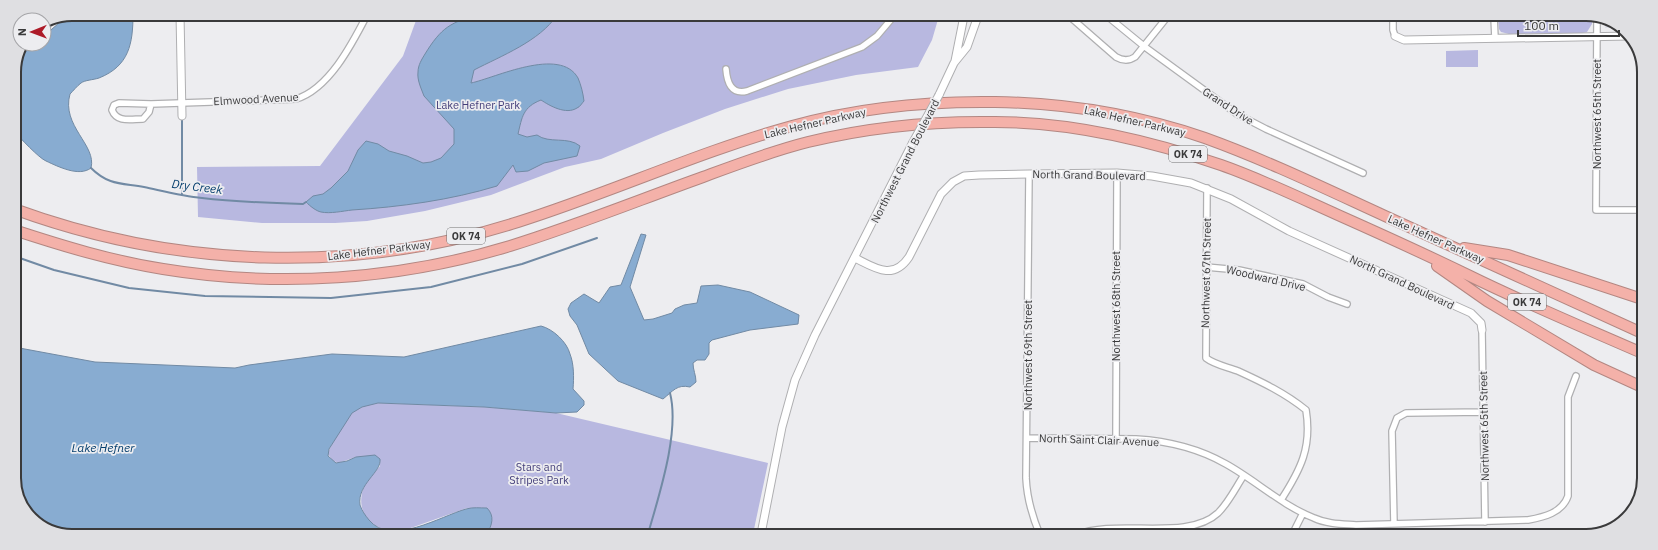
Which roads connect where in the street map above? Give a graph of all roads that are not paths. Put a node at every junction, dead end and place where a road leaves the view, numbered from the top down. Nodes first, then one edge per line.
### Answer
1 (180, 21) edge
2 (364, 21) edge
3 (890, 21) edge
4 (963, 21) edge
5 (976, 21) edge
6 (1074, 21) edge
7 (1113, 21) edge
8 (1164, 21) edge
9 (1393, 21) edge
10 (1494, 21) edge
11 (1597, 22) edge
12 (1395, 36) joint
13 (1622, 36) edge
14 (1597, 37) junction
15 (1494, 38) junction
16 (1145, 47) junction
17 (952, 67) junction
18 (726, 69) dead end
19 (182, 103) junction
20 (151, 104) junction
21 (182, 116) dead end
22 (1117, 173) junction
23 (1363, 173) dead end
24 (1028, 174) junction
25 (1207, 188) junction
26 (1637, 210) edge
27 (21, 211) edge
28 (21, 232) edge
29 (1451, 246) junction
30 (1412, 249) junction
31 (855, 258) junction
32 (1206, 267) junction
33 (1637, 297) edge
34 (1347, 304) dead end
35 (1482, 330) joint
36 (1637, 331) edge
37 (1637, 351) edge
38 (1576, 376) dead end
39 (1637, 385) edge
40 (1484, 412) junction
41 (1027, 438) junction
42 (1116, 438) junction
43 (1244, 475) junction
44 (1281, 500) junction
45 (1303, 513) junction
46 (1485, 522) junction
47 (1394, 524) junction
48 (762, 529) edge
49 (1037, 529) edge
50 (1099, 529) edge
51 (1295, 529) edge

1 - 19 street
2 - 19 street, Elmwood Avenue
3 - 18 street
4 - 17 street, Northwest Grand Boulevard
5 - 17 street, Northwest Grand Boulevard
6 - 16 street
7 - 16 street, Grand Drive
8 - 16 street
9 - 12 street
10 - 15 street
11 - 14 street, Northwest 65th Street
12 - 15 street
13 - 14 street
14 - 15 street
14 - 26 street, Northwest 65th Street
16 - 23 street, Grand Drive
17 - 31 street, Northwest Grand Boulevard, bridge
19 - 20 street, Elmwood Avenue
19 - 21 street
20 - 20 street, Elmwood Avenue
22 - 24 street, North Grand Boulevard
22 - 25 street, North Grand Boulevard
22 - 42 street, Northwest 68th Street
24 - 31 street, North Grand Boulevard
24 - 41 street, Northwest 69th Street
25 - 32 street, Northwest 67th Street
25 - 35 street, North Grand Boulevard
27 - 29 highway, Lake Hefner Parkway / OK 74
28 - 30 highway, Lake Hefner Parkway / OK 74
29 - 33 highway
29 - 36 highway, Lake Hefner Parkway / OK 74
30 - 37 highway, Lake Hefner Parkway / OK 74
30 - 39 highway
31 - 48 street, Northwest Grand Boulevard
32 - 34 street, Woodward Drive
32 - 44 street, Northwest 67th Street
35 - 40 street, Northwest 65th Street
38 - 46 street, North Saint Clair Avenue
40 - 46 street, Northwest 65th Street
40 - 47 street
41 - 42 street, North Saint Clair Avenue
41 - 49 street, Northwest 69th Street
42 - 43 street, North Saint Clair Avenue
43 - 44 street, North Saint Clair Avenue
43 - 50 street
44 - 45 street, North Saint Clair Avenue
45 - 47 street, North Saint Clair Avenue
45 - 51 street
46 - 47 street, North Saint Clair Avenue

